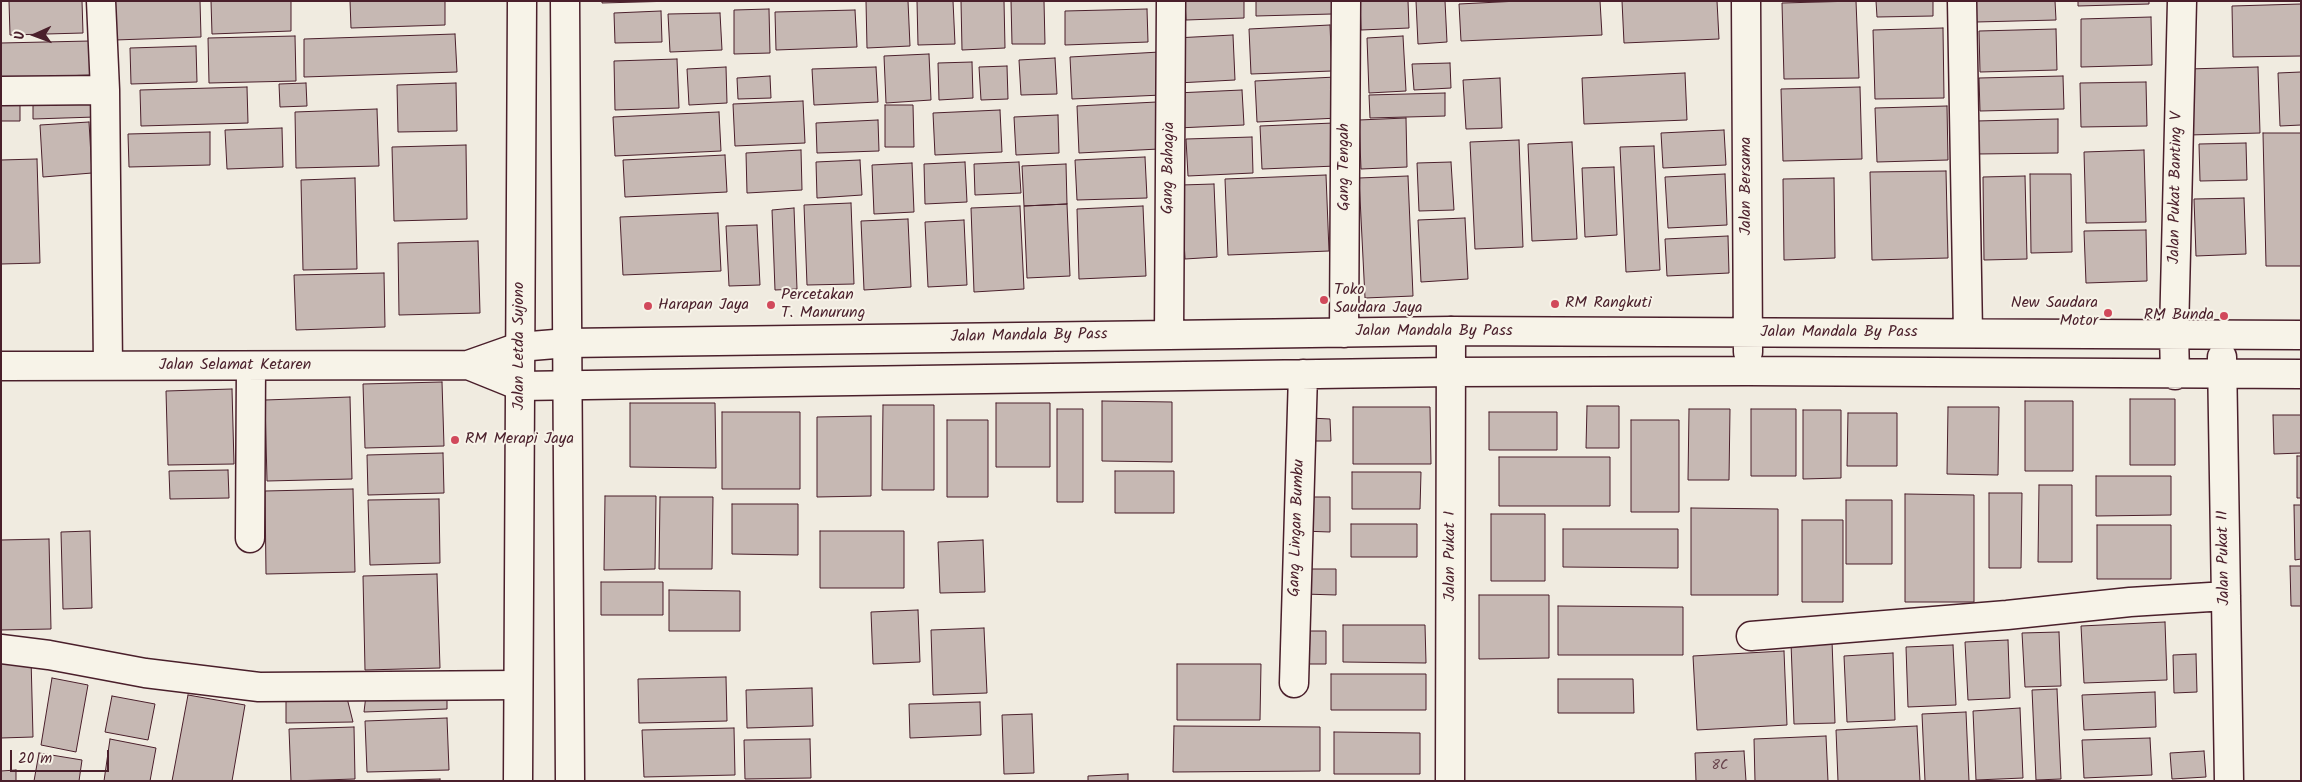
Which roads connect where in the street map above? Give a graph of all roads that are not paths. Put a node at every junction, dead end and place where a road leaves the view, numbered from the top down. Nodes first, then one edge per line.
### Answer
1 (101, 1) edge
2 (522, 1) edge
3 (565, 1) edge
4 (1172, 1) edge
5 (1346, 1) edge
6 (1746, 1) edge
7 (1962, 1) edge
8 (2182, 1) edge
9 (105, 90) junction
10 (1, 91) edge
11 (1451, 331) junction
12 (1968, 332) junction
13 (1344, 333) junction
14 (1748, 334) junction
15 (2174, 334) junction
16 (1169, 335) junction
17 (2221, 335) junction
18 (2301, 335) edge
19 (567, 343) junction
20 (520, 347) junction
21 (468, 365) junction
22 (1, 366) edge
23 (108, 366) junction
24 (252, 366) junction
25 (1748, 371) junction
26 (1451, 372) junction
27 (1303, 374) junction
28 (2222, 374) junction
29 (2301, 374) edge
30 (2175, 375) junction
31 (520, 386) junction
32 (567, 386) junction
33 (250, 538) dead end
34 (2226, 596) junction
35 (1751, 636) dead end
36 (1, 649) edge
37 (1294, 683) dead end
38 (518, 685) junction
39 (518, 781) edge
40 (570, 781) edge
41 (1450, 781) edge
42 (2229, 781) edge

1 - 9 main road
2 - 20 main road, Jalan Letda Sujono
3 - 19 main road
4 - 16 main road, Gang Bahagia
5 - 13 main road, Gang Tengah
6 - 14 main road, Jalan Bersama
7 - 12 main road
8 - 15 main road, Jalan Pukat Banting V
9 - 10 main road
9 - 23 main road
11 - 13 main road, Jalan Mandala By Pass
11 - 14 main road, Jalan Mandala By Pass
11 - 26 main road, Jalan Pukat I
12 - 14 main road, Jalan Mandala By Pass
12 - 15 main road, Jalan Mandala By Pass
13 - 16 main road, Jalan Mandala By Pass
14 - 25 main road, Jalan Bersama
15 - 17 main road, Jalan Mandala By Pass
15 - 30 main road, Jalan Pukat Banting V
16 - 19 main road, Jalan Mandala By Pass
17 - 18 main road, Jalan Mandala By Pass
17 - 28 main road, Jalan Pukat II
19 - 20 main road, Jalan Selamat Ketaren
19 - 32 main road
20 - 21 main road, Jalan Selamat Ketaren
20 - 31 main road, Jalan Letda Sujono
21 - 24 main road, Jalan Selamat Ketaren
21 - 31 main road, Jalan Selamat Ketaren
22 - 23 main road, Jalan Selamat Ketaren
23 - 24 main road, Jalan Selamat Ketaren
24 - 33 main road
25 - 26 main road
25 - 30 main road
26 - 27 main road
26 - 41 main road, Jalan Pukat I
27 - 32 main road
27 - 37 main road, Gang Lingan Bumbu
28 - 29 main road
28 - 30 main road
28 - 34 main road, Jalan Pukat II
31 - 32 main road, Jalan Selamat Ketaren
31 - 38 main road, Jalan Letda Sujono
32 - 40 main road
34 - 35 main road
34 - 42 main road, Jalan Pukat II
36 - 38 main road
38 - 39 main road, Jalan Letda Sujono

